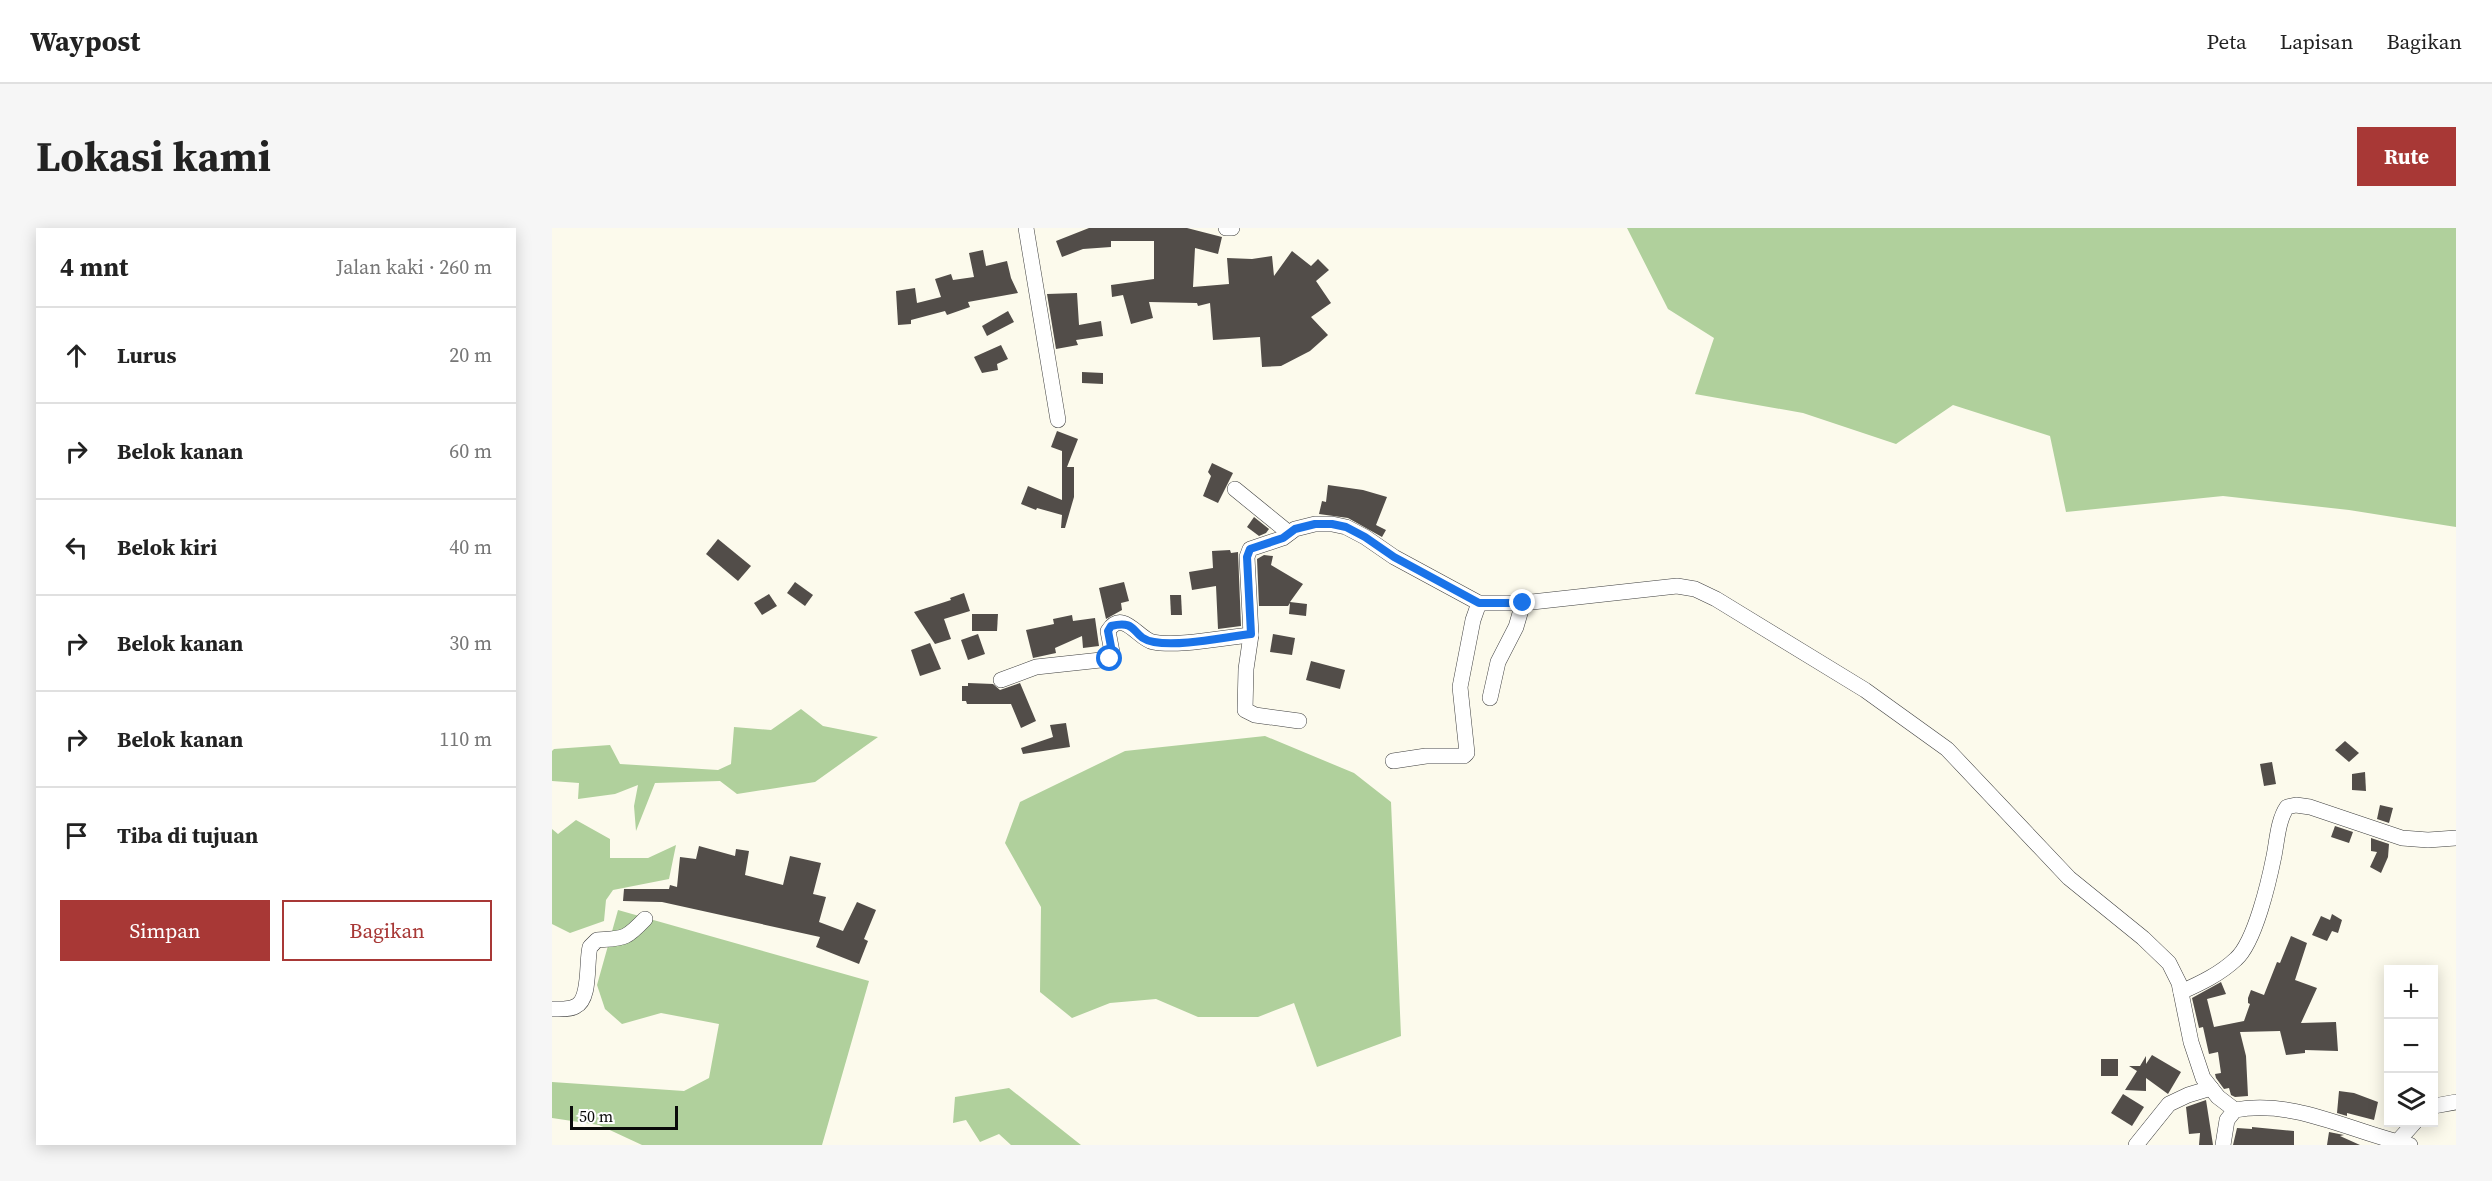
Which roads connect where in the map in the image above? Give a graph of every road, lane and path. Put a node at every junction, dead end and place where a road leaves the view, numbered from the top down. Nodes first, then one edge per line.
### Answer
1 (1226, 228) edge
2 (1232, 228) edge
3 (1030, 230) edge
4 (1058, 420) dead end
5 (1235, 489) dead end
6 (1289, 533) junction
7 (1479, 603) junction
8 (1523, 603) junction
9 (1251, 634) junction
10 (1001, 680) dead end
11 (1490, 698) dead end
12 (1299, 721) dead end
13 (1393, 761) dead end
14 (2456, 838) edge
15 (645, 919) dead end
16 (2181, 992) junction
17 (552, 1009) edge
18 (2211, 1088) junction
19 (2456, 1102) edge
20 (2438, 1106) edge
21 (2235, 1110) junction
22 (2412, 1127) edge
23 (2403, 1144) edge
24 (2136, 1145) edge
25 (2223, 1145) edge

1 - 2 street
3 - 4 street
5 - 6 street
6 - 7 street
6 - 9 street
7 - 8 street
7 - 13 street
8 - 11 street
8 - 16 street
9 - 10 street
9 - 12 street
14 - 16 street
15 - 17 street
16 - 18 street
18 - 21 street
18 - 24 street
19 - 20 street
21 - 23 street
21 - 25 street
22 - 23 street

